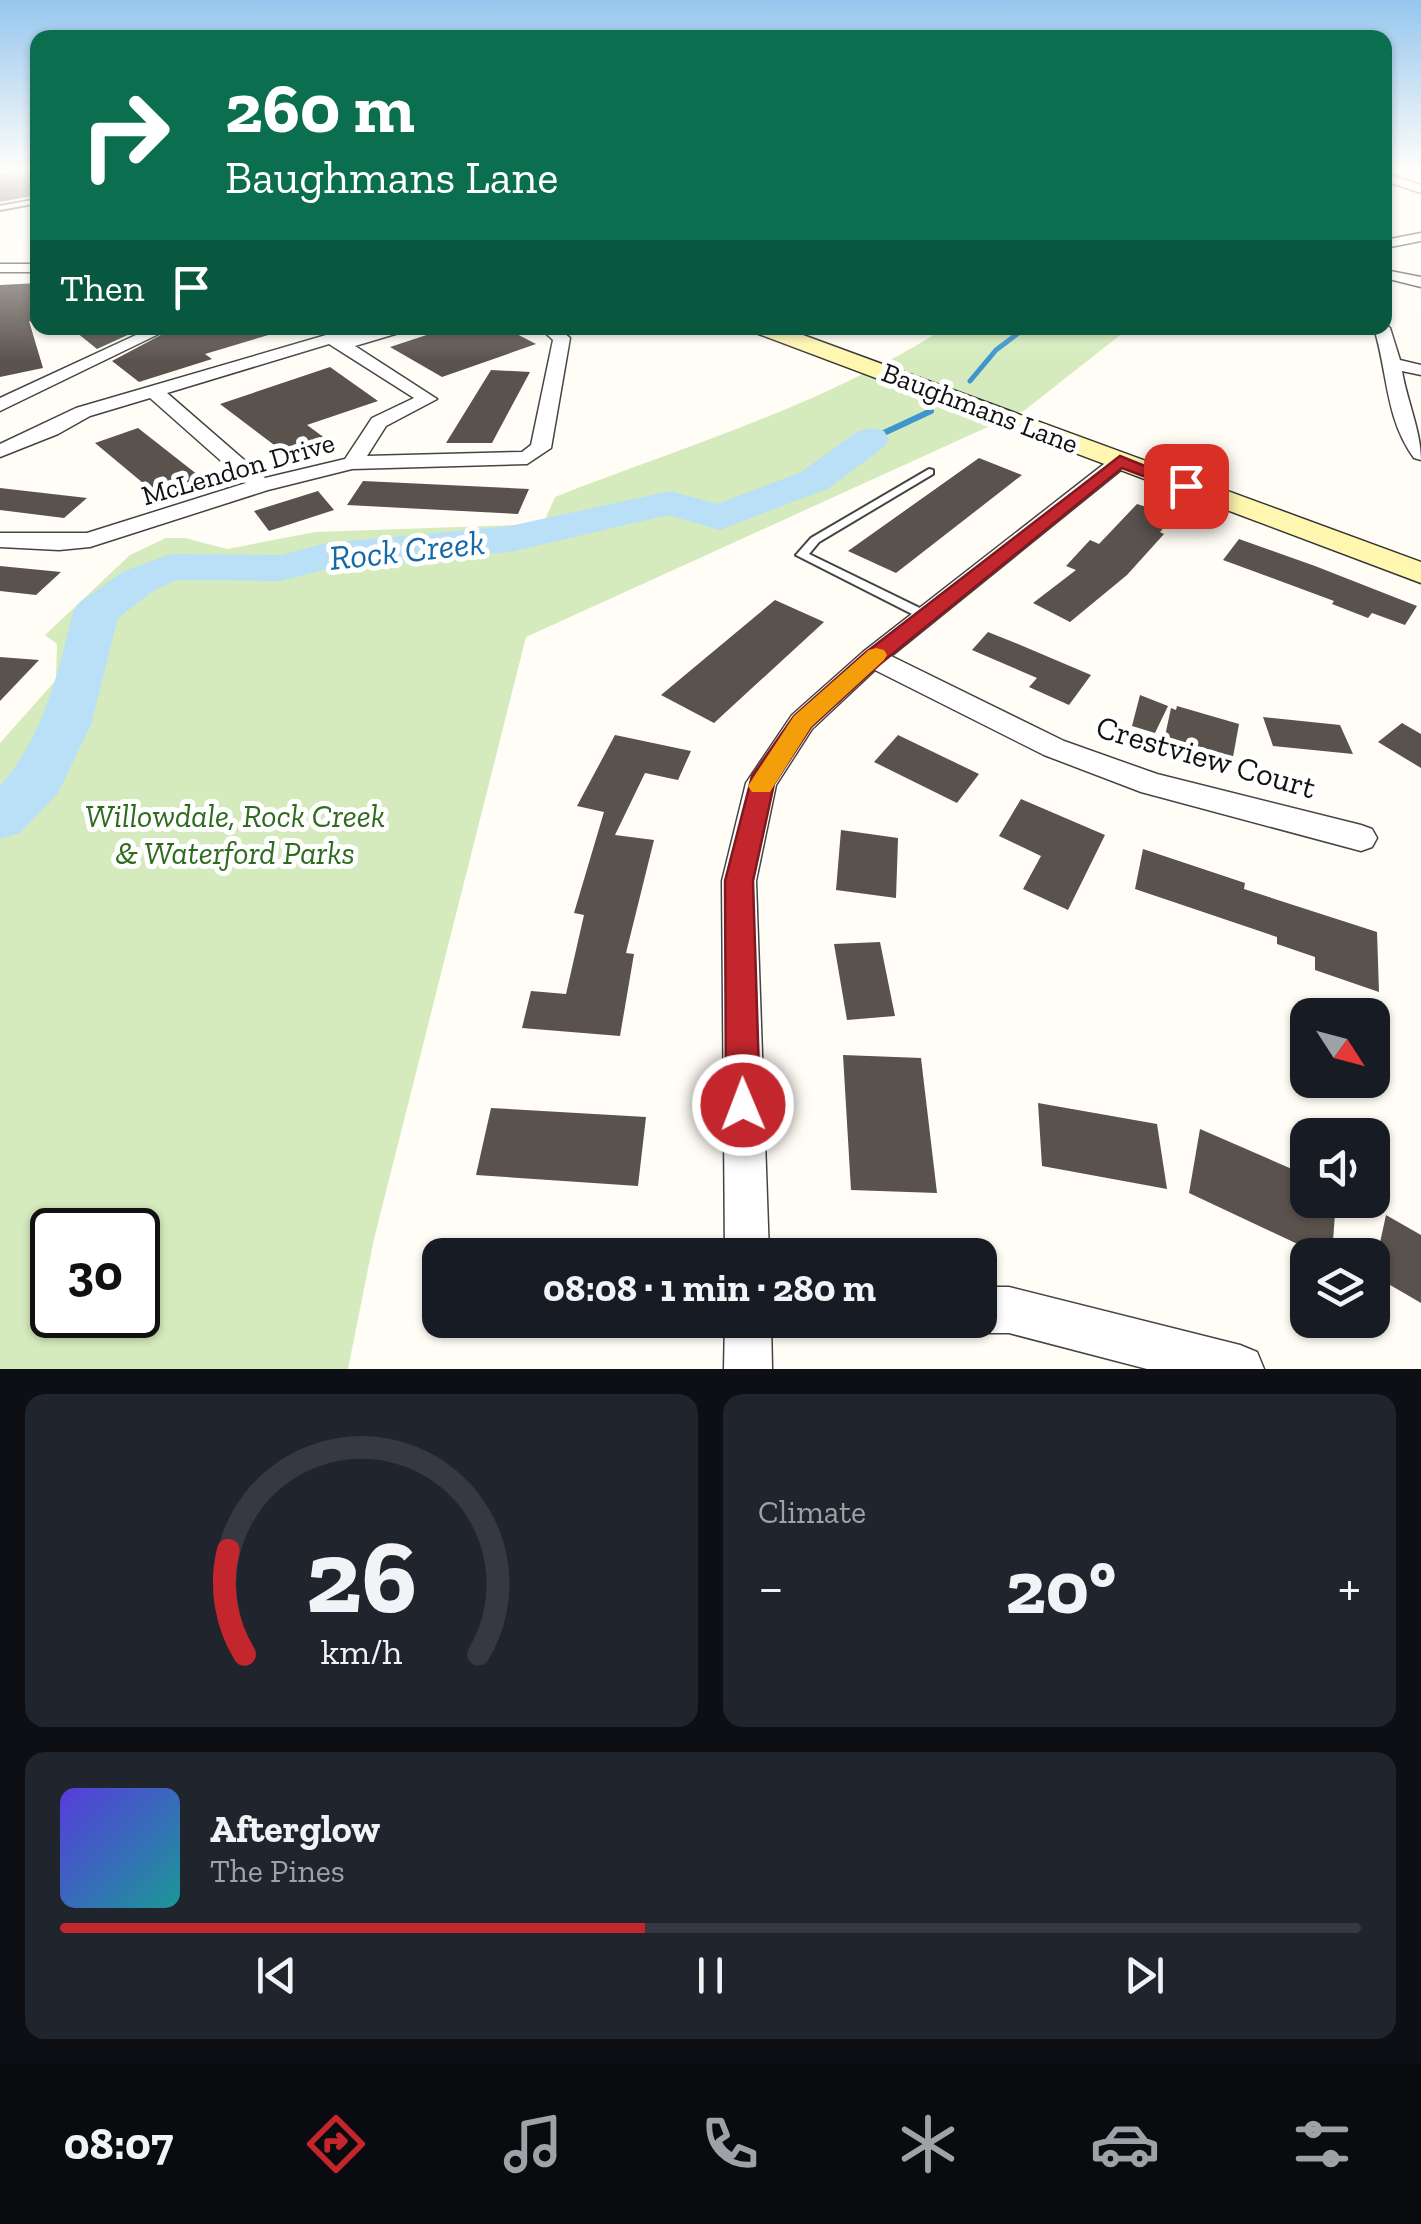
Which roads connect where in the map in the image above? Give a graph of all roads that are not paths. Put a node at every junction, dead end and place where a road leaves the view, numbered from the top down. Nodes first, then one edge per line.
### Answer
1 (1421, 237) edge
2 (1392, 243) edge
3 (0, 268) edge
4 (30, 268) edge
5 (1392, 276) edge
6 (1421, 282) edge
7 (149, 335) edge
8 (324, 335) edge
9 (351, 335) edge
10 (366, 335) edge
11 (558, 335) edge
12 (783, 335) edge
13 (1384, 335) edge
14 (336, 342) junction
15 (1391, 364) junction
16 (1421, 370) edge
17 (158, 395) junction
18 (0, 407) edge
19 (51, 430) junction
20 (1419, 449) edge
21 (0, 451) edge
22 (1120, 462) junction
23 (352, 464) junction
24 (929, 472) dead end
25 (261, 485) junction
26 (0, 540) edge
27 (1421, 573) edge
28 (926, 616) junction
29 (872, 658) junction
30 (1361, 838) dead end
31 (747, 1238) edge
32 (997, 1310) edge
33 (748, 1338) edge
34 (748, 1369) edge
35 (1240, 1369) edge

1 - 2 street
3 - 4 street
5 - 6 street
7 - 18 street
8 - 14 street
9 - 14 street
10 - 14 street
11 - 23 street, McLendon Drive
12 - 22 main road, Baughmans Lane
13 - 15 street
14 - 17 street
14 - 23 street
15 - 16 street
15 - 20 street
17 - 19 street
17 - 25 street
18 - 19 street
19 - 21 street
22 - 27 main road, Baughmans Lane
22 - 28 street
23 - 25 street, McLendon Drive
24 - 28 lane
25 - 26 street, McLendon Drive
28 - 29 street
29 - 30 street, Crestview Court
29 - 31 street
32 - 35 street
33 - 34 street

